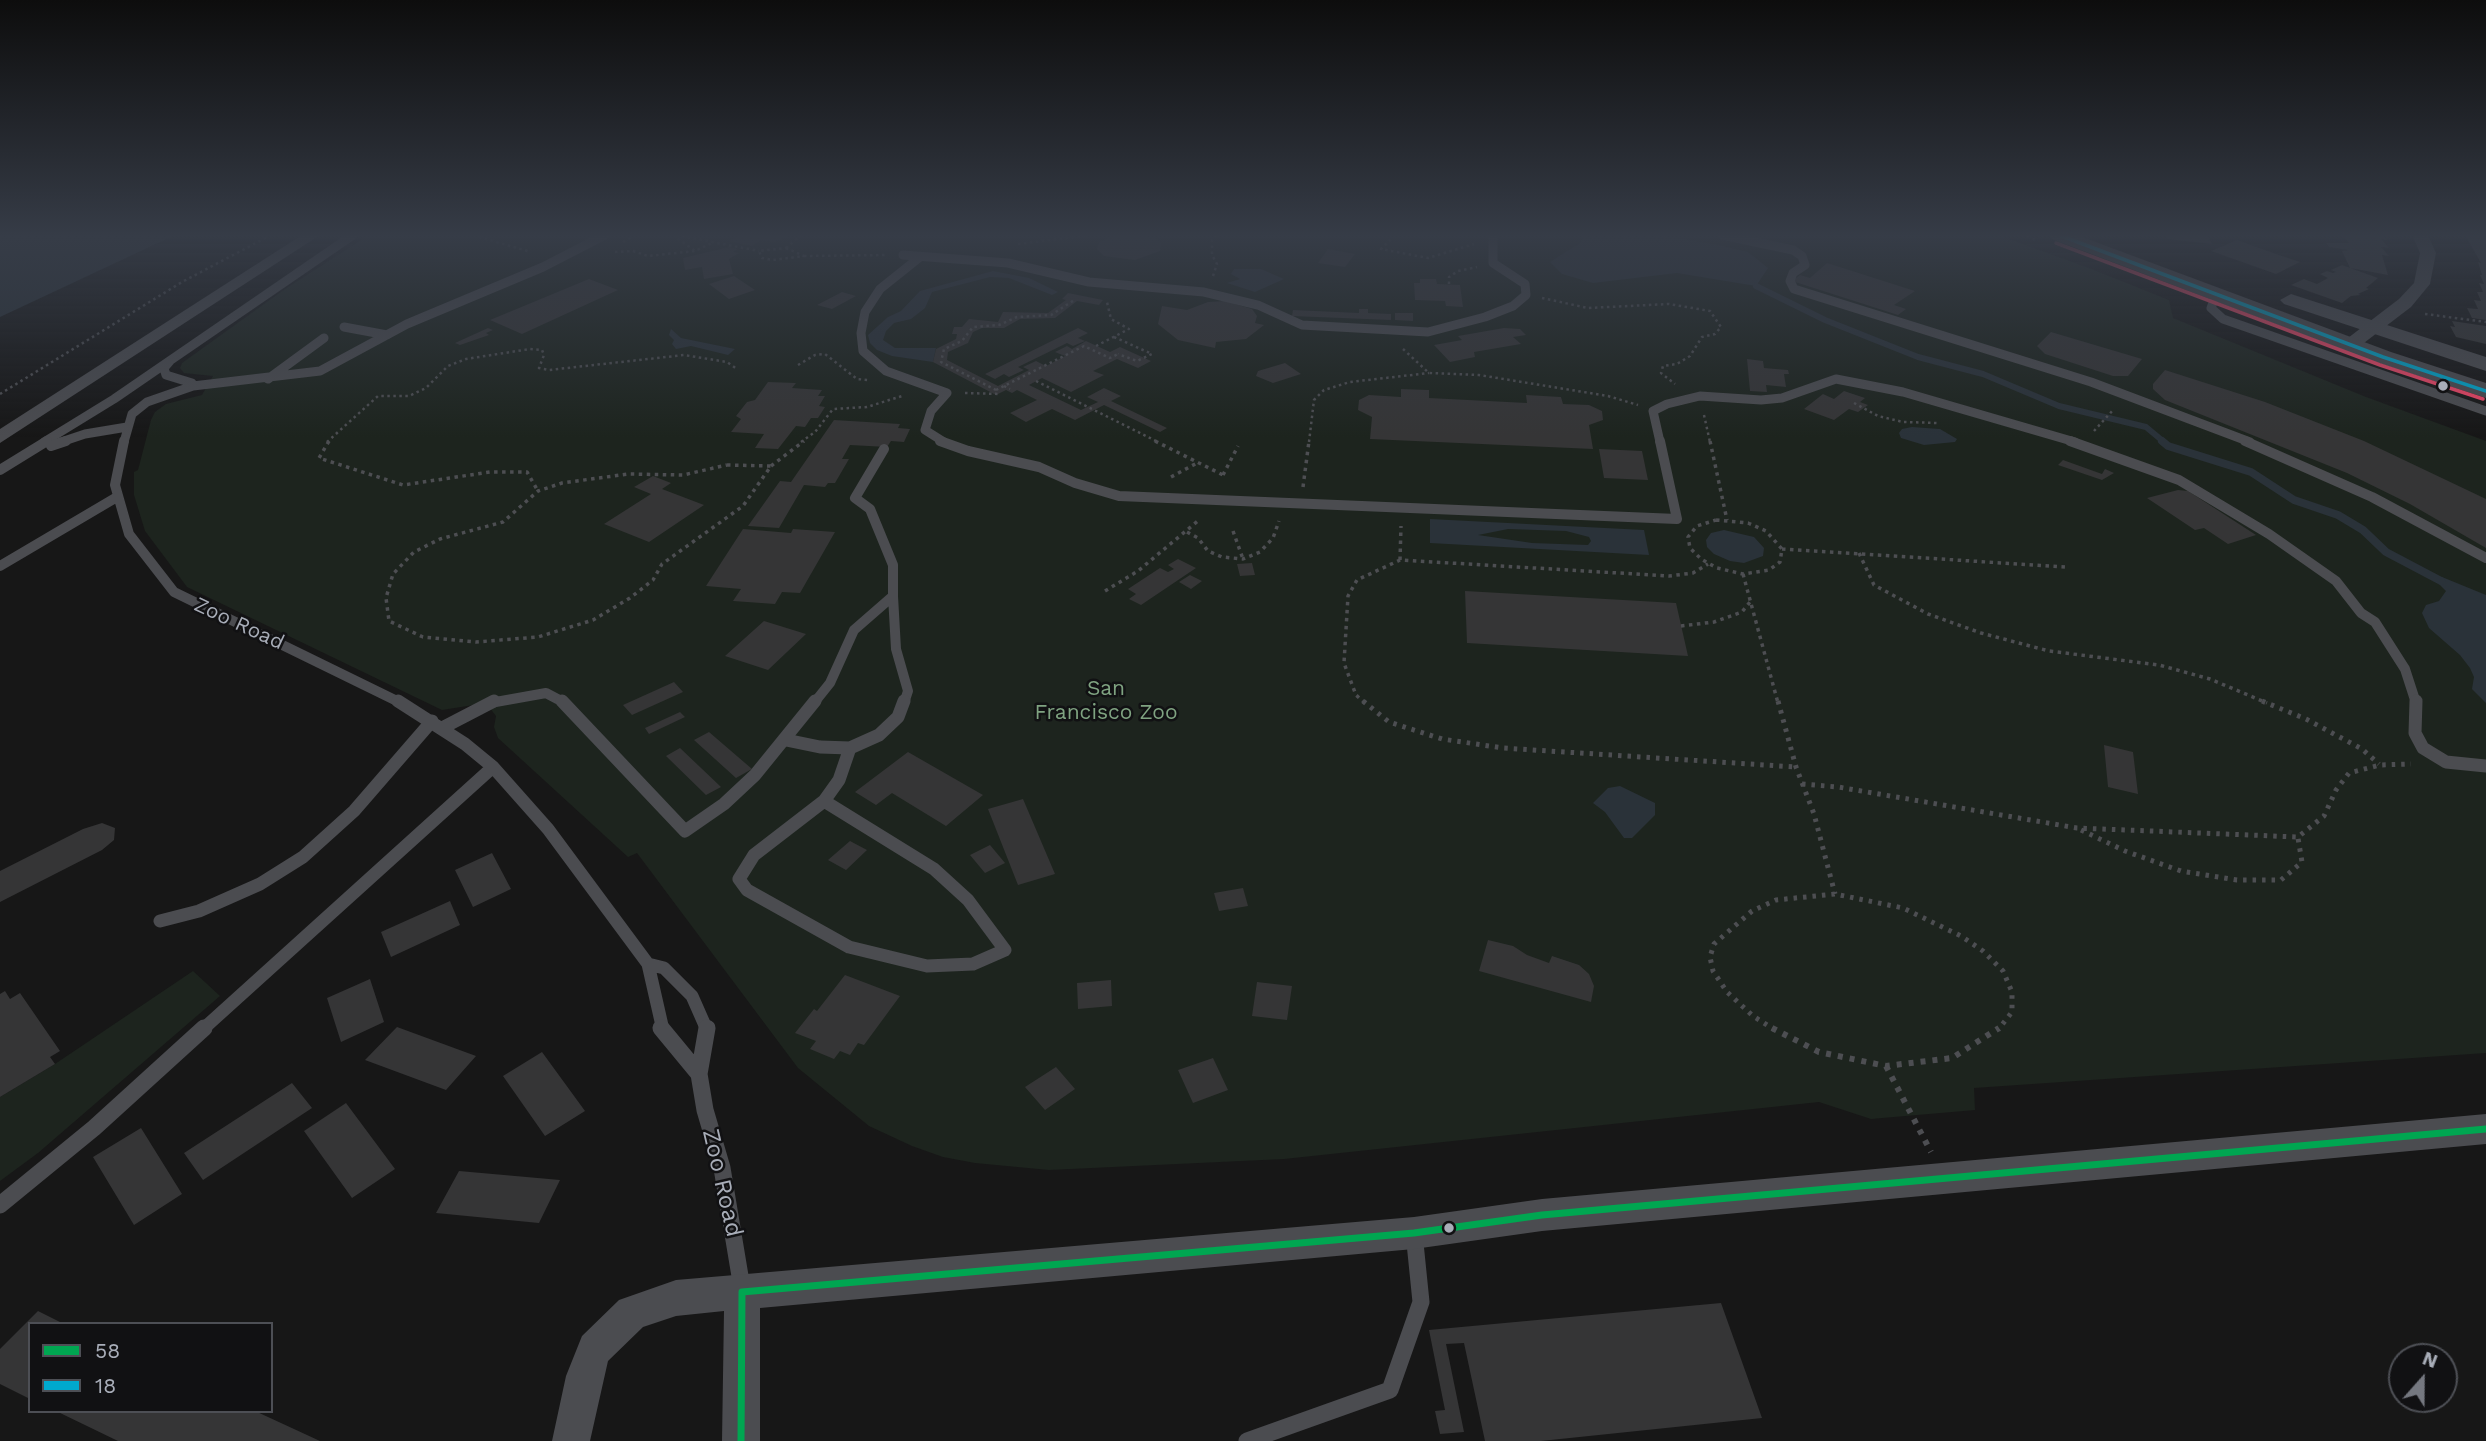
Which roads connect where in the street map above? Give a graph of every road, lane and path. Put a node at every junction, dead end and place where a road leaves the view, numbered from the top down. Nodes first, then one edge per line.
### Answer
1 (152, 302) edge
2 (208, 302) edge
3 (255, 302) edge
4 (453, 302) edge
5 (871, 302) edge
6 (1069, 302) edge
7 (1106, 302) edge
8 (1246, 302) edge
9 (1517, 302) edge
10 (1561, 302) edge
11 (1836, 302) edge
12 (2213, 302) edge
13 (2235, 302) edge
14 (2301, 302) edge
15 (2406, 302) edge
16 (2426, 314) dead end
17 (2486, 322) edge
18 (344, 327) dead end
19 (2372, 328) junction
20 (1385, 332) junction
21 (387, 335) junction
22 (1114, 337) junction
23 (324, 338) dead end
24 (2350, 345) junction
25 (1097, 346) dead end
26 (174, 358) junction
27 (2403, 364) junction
28 (2486, 364) edge
29 (798, 365) dead end
30 (737, 369) dead end
31 (886, 372) junction
32 (1429, 373) junction
33 (2382, 376) junction
34 (267, 379) junction
35 (1036, 381) dead end
36 (206, 384) junction
37 (915, 384) junction
38 (1004, 386) junction
39 (1010, 389) dead end
40 (2486, 391) edge
41 (947, 393) junction
42 (0, 394) edge
43 (1000, 394) dead end
44 (1700, 396) junction
45 (2114, 408) dead end
46 (1654, 411) junction
47 (2486, 411) edge
48 (2102, 423) dead end
49 (127, 427) junction
50 (0, 437) edge
51 (1238, 446) dead end
52 (884, 449) dead end
53 (771, 467) junction
54 (0, 470) edge
55 (1223, 475) junction
56 (538, 491) junction
57 (117, 497) junction
58 (1221, 498) junction
59 (1285, 501) junction
60 (1301, 502) junction
61 (1402, 507) junction
62 (1727, 520) junction
63 (1233, 531) dead end
64 (1186, 532) junction
65 (1782, 549) junction
66 (1859, 553) junction
67 (2486, 558) edge
68 (1243, 559) junction
69 (1400, 560) junction
70 (1708, 564) junction
71 (0, 566) edge
72 (2066, 567) dead end
73 (1743, 574) junction
74 (1105, 592) dead end
75 (893, 596) junction
76 (1751, 601) junction
77 (1681, 626) dead end
78 (437, 725) junction
79 (786, 740) junction
80 (850, 748) junction
81 (2380, 765) junction
82 (2459, 765) junction
83 (1796, 766) junction
84 (2486, 766) edge
85 (493, 768) junction
86 (1802, 784) junction
87 (824, 801) junction
88 (2077, 828) junction
89 (2298, 837) junction
90 (1835, 894) junction
91 (160, 921) dead end
92 (648, 964) junction
93 (1886, 1066) junction
94 (699, 1074) junction
95 (2486, 1129) edge
96 (1944, 1178) junction
97 (0, 1205) edge
98 (1414, 1233) junction
99 (742, 1292) junction
100 (572, 1441) edge
101 (741, 1441) edge
102 (1247, 1441) edge

1 - 42 path
2 - 50 street
3 - 26 lane
4 - 21 lane
5 - 31 lane
6 - 38 path
7 - 22 path
8 - 20 lane
9 - 20 lane
10 - 44 path
11 - 67 lane
12 - 33 lane
13 - 24 street
14 - 19 street
15 - 19 street
16 - 17 path
18 - 21 lane
19 - 24 street
19 - 28 street
20 - 32 path
21 - 34 lane, Zoo Road
22 - 25 path
22 - 38 path, bridge
23 - 34 lane
24 - 27 street
26 - 36 lane
26 - 54 lane
27 - 33 lane
27 - 40 street
29 - 31 path
30 - 56 path
31 - 37 lane
32 - 46 path
32 - 60 path
33 - 47 lane
34 - 36 lane, Zoo Road
35 - 55 path
36 - 49 lane, Zoo Road
37 - 41 lane
37 - 53 path
38 - 39 path
41 - 43 path
41 - 58 lane
44 - 46 lane
44 - 62 path
44 - 82 lane
45 - 48 path
46 - 61 lane
49 - 54 lane
49 - 57 lane, Zoo Road
51 - 55 path
52 - 75 lane
53 - 56 path
53 - 56 path
55 - 58 path
57 - 71 lane
57 - 78 lane, Zoo Road
58 - 59 lane
58 - 64 path
59 - 60 lane
59 - 68 path
60 - 61 lane
61 - 69 path
62 - 65 path
62 - 70 path
63 - 68 path
64 - 68 path
64 - 74 path
65 - 66 path
65 - 73 path
66 - 72 path
66 - 81 path
69 - 70 path
69 - 83 path
70 - 73 path
73 - 76 path
75 - 79 lane
75 - 80 lane
76 - 77 path
76 - 83 path
78 - 79 lane
78 - 85 lane, Zoo Road
78 - 91 lane
79 - 80 lane
80 - 87 lane
81 - 82 path
81 - 89 path
82 - 84 lane
83 - 86 path
85 - 92 lane, Zoo Road
85 - 97 lane
86 - 88 path
86 - 90 path
87 - 87 lane
88 - 89 path
88 - 89 path
90 - 93 path
90 - 93 path
92 - 94 lane, Zoo Road
92 - 94 lane, Zoo Road
93 - 96 path
94 - 99 lane, Zoo Road
95 - 96 street
96 - 98 street
98 - 99 street
98 - 102 lane
99 - 100 street
99 - 101 street, Zoo Road

